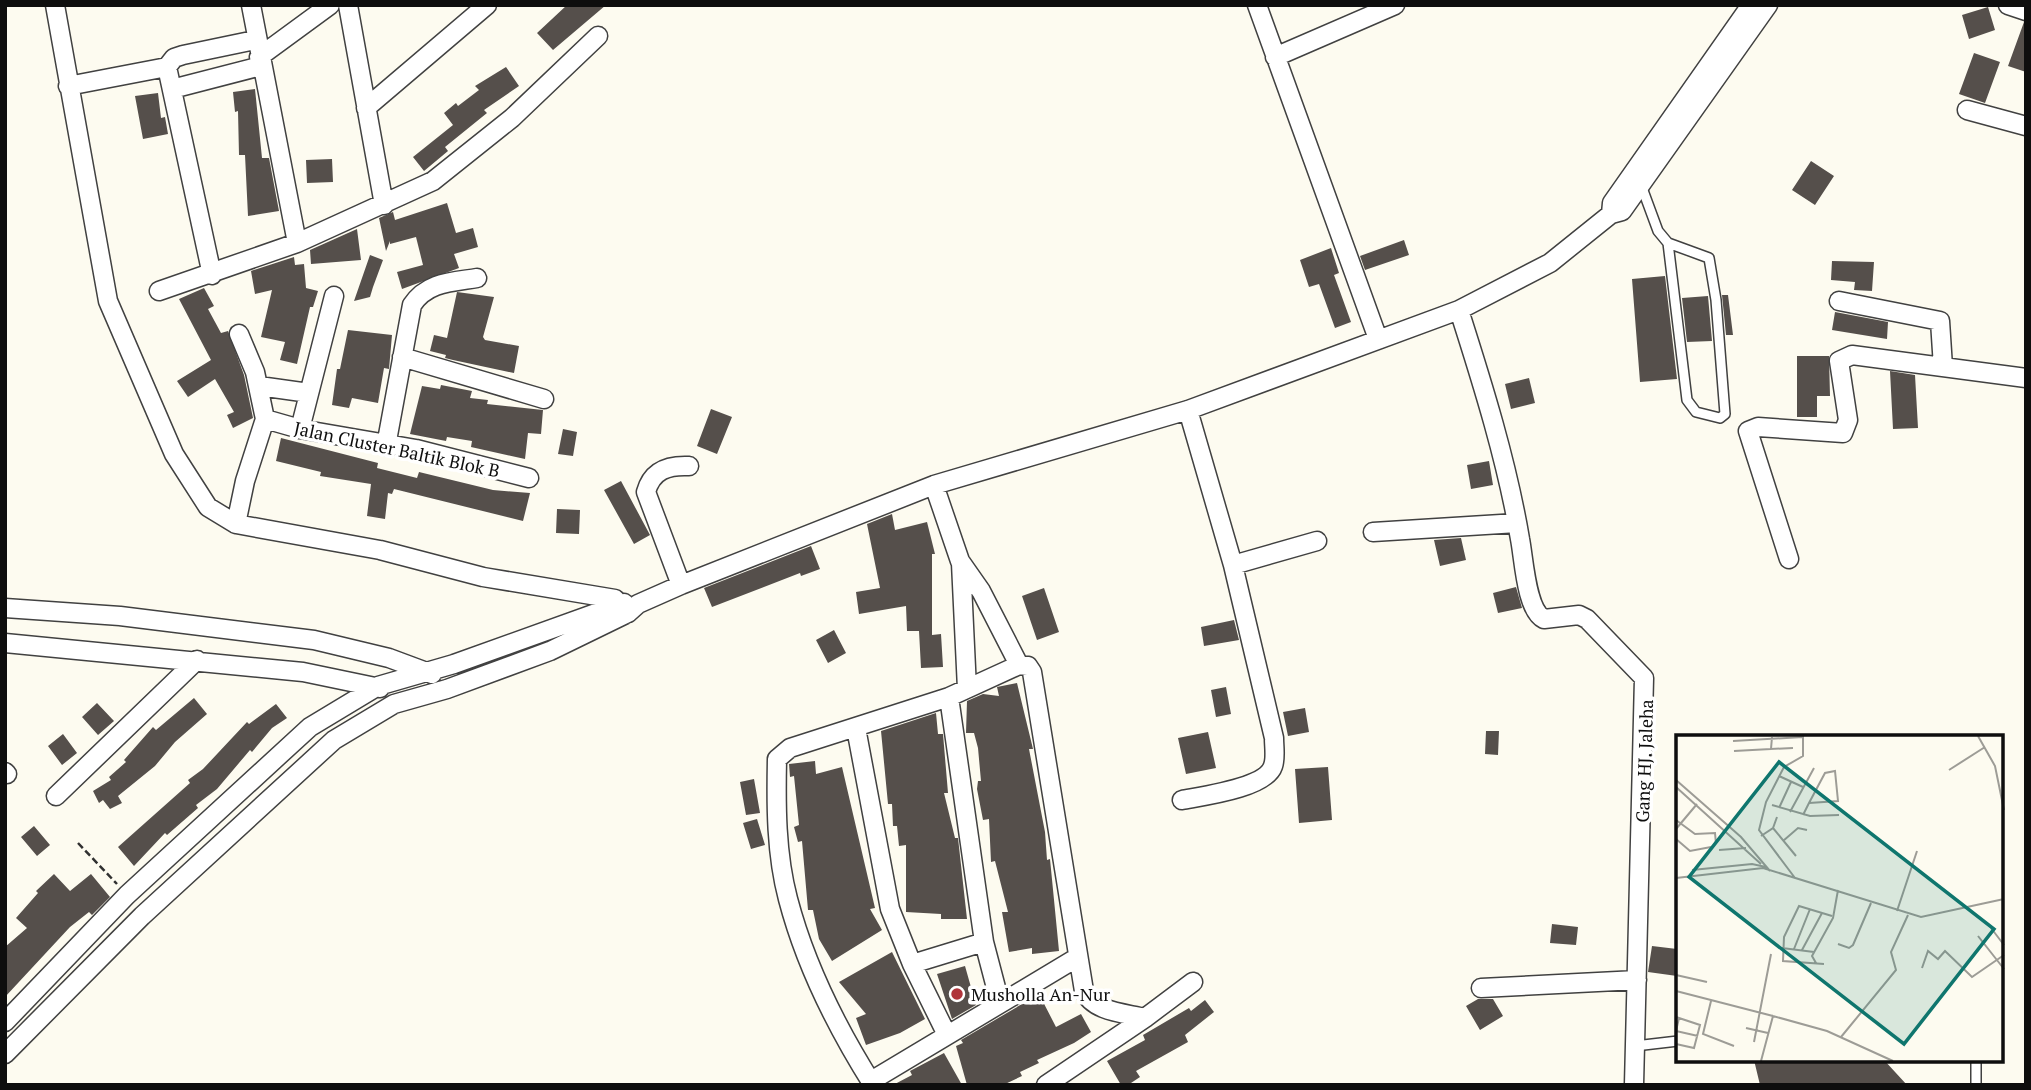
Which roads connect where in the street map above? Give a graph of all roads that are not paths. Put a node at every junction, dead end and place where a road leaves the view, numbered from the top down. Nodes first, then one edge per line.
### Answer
1 (55, 5) edge
2 (251, 5) edge
3 (330, 5) edge
4 (348, 5) edge
5 (487, 5) edge
6 (1257, 5) edge
7 (1395, 5) edge
8 (1751, 5) edge
9 (1768, 5) edge
10 (2008, 5) edge
11 (2026, 10) edge
12 (598, 36) dead end
13 (258, 54) junction
14 (1275, 57) junction
15 (167, 67) junction
16 (68, 86) junction
17 (172, 89) junction
18 (366, 108) junction
19 (1967, 110) dead end
20 (2026, 126) edge
21 (1636, 181) junction
22 (384, 205) junction
23 (297, 243) junction
24 (1668, 243) junction
25 (212, 275) junction
26 (477, 278) dead end
27 (159, 291) dead end
28 (334, 296) dead end
29 (1839, 301) dead end
30 (1459, 310) junction
31 (239, 334) dead end
32 (1378, 339) junction
33 (402, 357) junction
34 (1943, 367) junction
35 (2026, 378) edge
36 (258, 386) junction
37 (309, 393) junction
38 (544, 399) dead end
39 (1188, 410) junction
40 (265, 419) junction
41 (300, 429) junction
42 (386, 446) junction
43 (689, 466) dead end
44 (529, 478) dead end
45 (934, 485) junction
46 (1517, 523) junction
47 (236, 524) junction
48 (1373, 532) dead end
49 (1317, 541) dead end
50 (1789, 559) dead end
51 (960, 561) junction
52 (1233, 565) junction
53 (681, 585) junction
54 (629, 607) junction
55 (5, 608) edge
56 (5, 643) edge
57 (197, 660) junction
58 (1019, 665) junction
59 (430, 672) junction
60 (378, 686) junction
61 (447, 689) junction
62 (967, 689) junction
63 (949, 697) junction
64 (394, 704) junction
65 (856, 728) junction
66 (56, 796) dead end
67 (1182, 800) dead end
68 (127, 895) junction
69 (142, 916) junction
70 (984, 942) junction
71 (1078, 957) junction
72 (912, 964) junction
73 (1637, 980) junction
74 (1193, 982) dead end
75 (1481, 988) dead end
76 (999, 1003) junction
77 (1146, 1018) junction
78 (5, 1022) edge
79 (947, 1035) junction
80 (1676, 1041) edge
81 (1635, 1046) junction
82 (5, 1054) edge
83 (1976, 1062) edge
84 (872, 1083) edge
85 (1046, 1085) edge
86 (1634, 1085) edge
87 (1976, 1085) edge

1 - 16 street
2 - 13 street
3 - 13 street
4 - 18 street
5 - 18 street
6 - 14 street
7 - 14 street
8 - 21 street
9 - 21 street
10 - 11 street
12 - 22 street
13 - 15 street
13 - 17 street
13 - 23 street
14 - 32 street
15 - 16 street
15 - 17 street
16 - 47 street
17 - 25 street
18 - 22 street
19 - 20 street
21 - 24 lane
21 - 30 street
22 - 23 street
23 - 25 street
24 - 24 lane
25 - 27 street
26 - 33 street
28 - 37 street
29 - 34 street
30 - 32 street
30 - 46 street, Gang HJ. Jaleha
31 - 36 street
32 - 39 street
33 - 38 street
33 - 42 street
34 - 35 street
34 - 50 street
36 - 37 street
36 - 40 street
37 - 41 street
39 - 45 street
39 - 52 street
40 - 41 street, Jalan Cluster Baltik Blok B
40 - 47 street
41 - 42 street, Jalan Cluster Baltik Blok B
42 - 44 street, Jalan Cluster Baltik Blok B
43 - 53 street
45 - 51 street
45 - 53 street
46 - 48 street
46 - 73 street, Gang HJ. Jaleha
47 - 54 street
49 - 52 street
51 - 58 street
51 - 62 street
52 - 67 street
53 - 54 street
54 - 59 street
54 - 61 street
55 - 59 street
56 - 57 street
57 - 60 street
57 - 66 street
58 - 62 street
58 - 71 street
59 - 60 street
59 - 61 street
60 - 64 street
60 - 68 street
61 - 64 street
62 - 63 street
63 - 65 street
63 - 70 street
64 - 69 street
65 - 72 street
65 - 84 street
68 - 69 street
68 - 78 street
69 - 82 street
70 - 72 street
70 - 76 street
71 - 76 street
71 - 77 street
72 - 79 street
73 - 75 street
73 - 81 street, Gang HJ. Jaleha
74 - 77 street
76 - 79 street
77 - 85 street
79 - 84 street
80 - 81 lane
81 - 86 street, Gang HJ. Jaleha
83 - 87 lane

